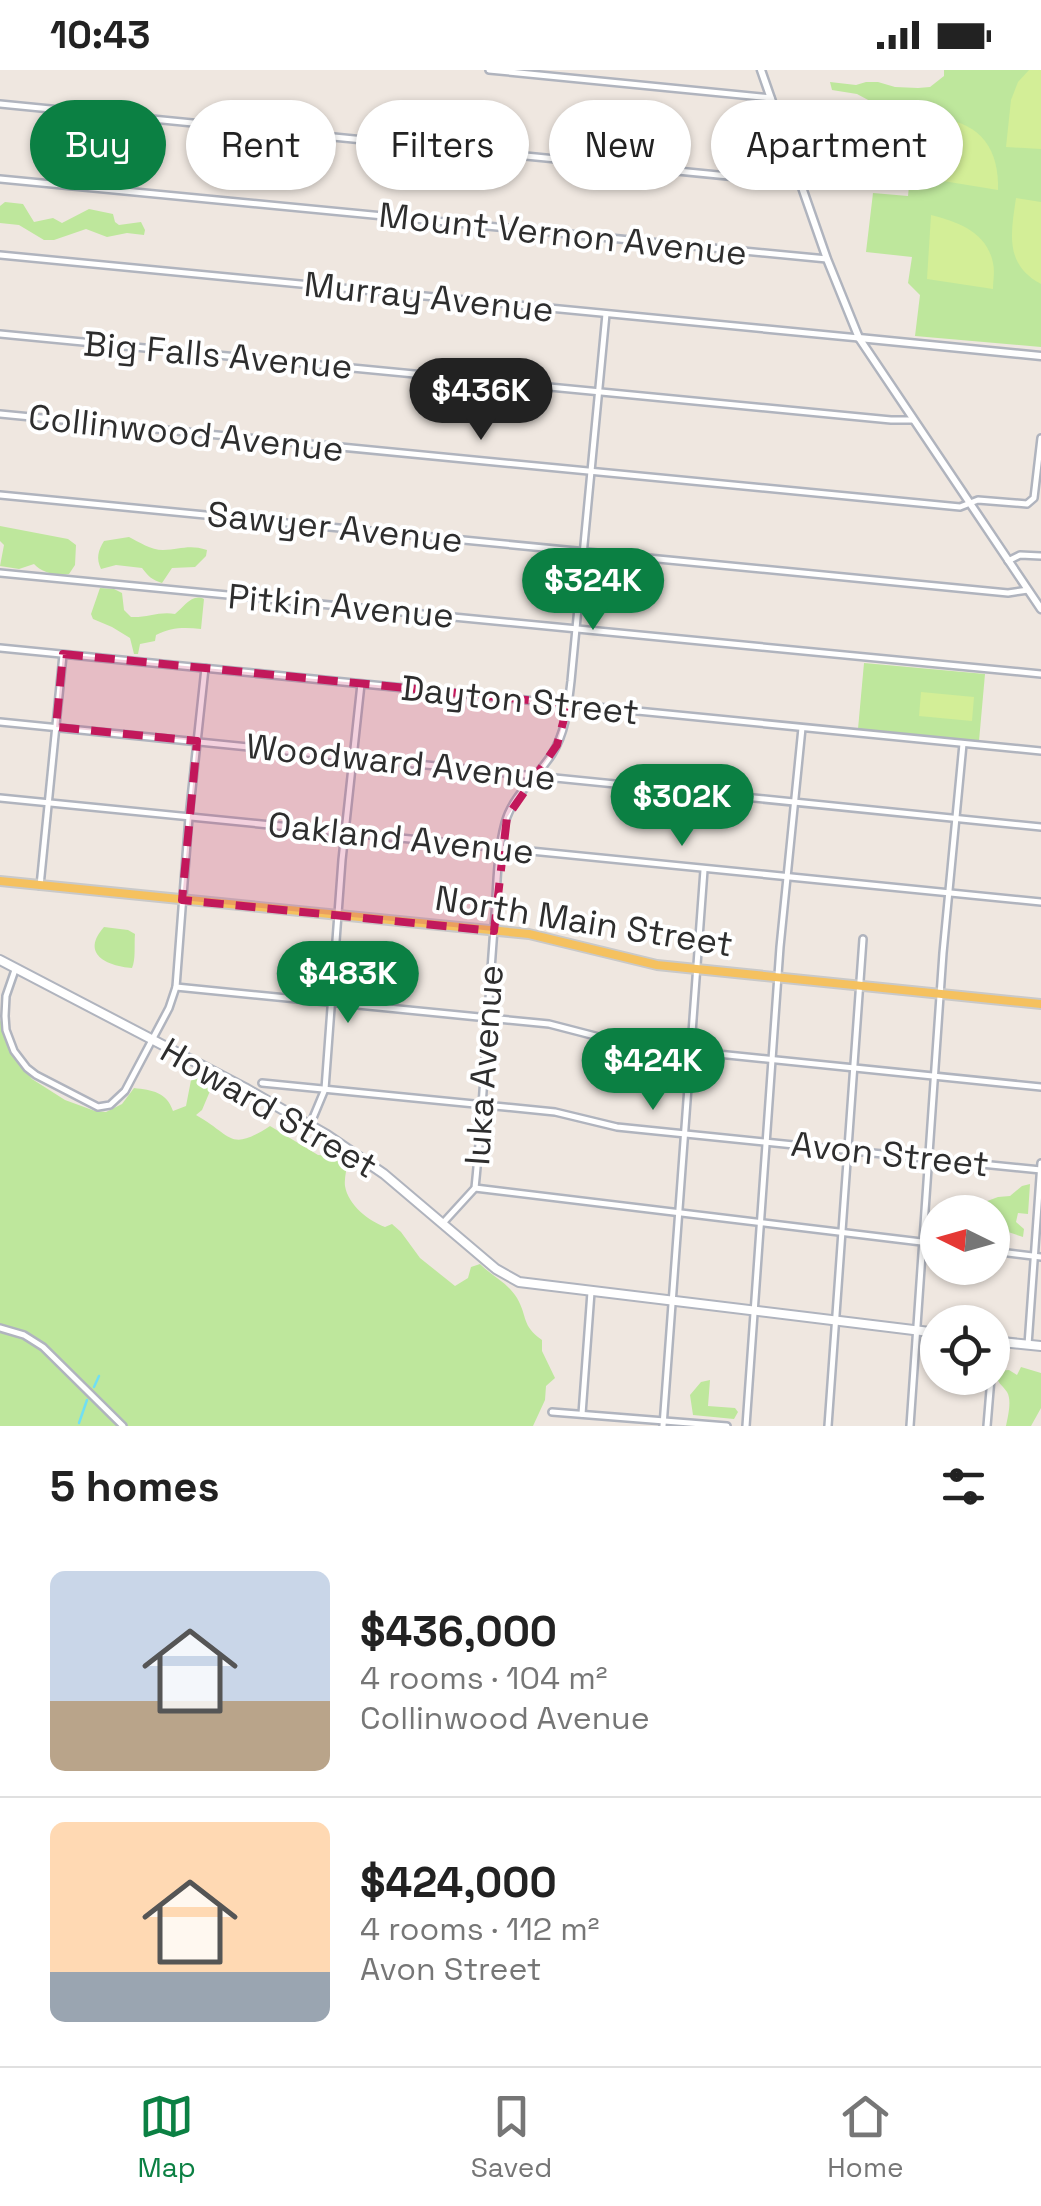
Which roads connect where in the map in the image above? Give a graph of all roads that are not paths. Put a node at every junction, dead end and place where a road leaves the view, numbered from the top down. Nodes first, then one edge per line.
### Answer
1 (489, 70) edge
2 (760, 70) edge
3 (525, 71) edge
4 (770, 98) joint
5 (0, 104) edge
6 (711, 174) edge
7 (0, 178) edge
8 (803, 190) edge
9 (0, 255) edge
10 (827, 259) junction
11 (606, 314) junction
12 (0, 334) edge
13 (858, 338) junction
14 (1041, 356) edge
15 (598, 392) junction
16 (0, 414) edge
17 (913, 420) junction
18 (1041, 438) edge
19 (590, 472) junction
20 (0, 495) edge
21 (969, 504) junction
22 (583, 551) junction
23 (1041, 556) edge
24 (1008, 561) junction
25 (0, 574) edge
26 (1028, 590) junction
27 (1041, 609) edge
28 (575, 629) junction
29 (0, 648) edge
30 (63, 654) junction
31 (205, 668) junction
32 (1041, 674) edge
33 (361, 684) junction
34 (568, 704) junction
35 (0, 722) edge
36 (56, 727) junction
37 (802, 728) junction
38 (196, 741) junction
39 (963, 744) junction
40 (1041, 752) edge
41 (352, 756) junction
42 (535, 775) junction
43 (0, 798) edge
44 (794, 802) junction
45 (48, 803) junction
46 (190, 817) junction
47 (956, 818) junction
48 (1041, 826) edge
49 (345, 832) junction
50 (501, 848) junction
51 (704, 870) junction
52 (787, 878) junction
53 (0, 881) edge
54 (40, 886) junction
55 (948, 893) junction
56 (182, 900) junction
57 (1041, 902) edge
58 (338, 916) junction
59 (494, 931) junction
60 (864, 939) dead end
61 (0, 960) edge
62 (16, 968) junction
63 (696, 970) junction
64 (778, 978) junction
65 (859, 986) junction
66 (176, 987) junction
67 (941, 994) junction
68 (332, 1002) junction
69 (1041, 1004) edge
70 (487, 1018) junction
71 (151, 1040) junction
72 (690, 1052) junction
73 (772, 1060) junction
74 (854, 1068) junction
75 (935, 1076) junction
76 (262, 1083) dead end
77 (1041, 1087) edge
78 (326, 1089) junction
79 (482, 1104) junction
80 (310, 1125) junction
81 (684, 1134) junction
82 (766, 1142) junction
83 (848, 1150) junction
84 (929, 1158) junction
85 (1041, 1167) edge
86 (475, 1188) junction
87 (926, 1195) edge
88 (678, 1214) junction
89 (443, 1223) junction
90 (761, 1224) junction
91 (842, 1232) junction
92 (920, 1242) edge
93 (1010, 1253) edge
94 (1037, 1257) edge
95 (920, 1285) edge
96 (591, 1292) junction
97 (672, 1302) junction
98 (754, 1312) junction
99 (836, 1322) junction
100 (0, 1328) edge
101 (917, 1331) junction
102 (920, 1331) edge
103 (1010, 1343) edge
104 (1028, 1345) junction
105 (1041, 1346) edge
106 (990, 1395) edge
107 (552, 1412) dead end
108 (582, 1414) junction
109 (664, 1423) edge
110 (123, 1426) edge
111 (727, 1426) edge
112 (746, 1426) edge
113 (828, 1426) edge
114 (910, 1426) edge
115 (987, 1426) edge

1 - 3 street
2 - 4 street
3 - 4 street
5 - 6 street
7 - 10 street, Mount Vernon Avenue
8 - 10 street
9 - 11 street, Murray Avenue
10 - 13 street
11 - 13 street, Murray Avenue
11 - 15 street, Iuka Avenue
12 - 15 street, Big Falls Avenue
13 - 14 street
13 - 17 street
15 - 17 street, Big Falls Avenue
15 - 19 street, Iuka Avenue
16 - 19 street, Collinwood Avenue
17 - 21 street
18 - 21 street, Collinwood Avenue
19 - 21 street, Collinwood Avenue
19 - 22 street, Iuka Avenue
20 - 22 street, Sawyer Avenue
21 - 24 street
22 - 26 street, Sawyer Avenue
22 - 28 street, Iuka Avenue
23 - 24 street
24 - 26 street
25 - 28 street, Pitkin Avenue
26 - 27 street
28 - 32 street, Pitkin Avenue
28 - 34 street, Iuka Avenue
29 - 30 street, Dayton Street
30 - 31 street, Dayton Street
30 - 36 street
31 - 33 street, Dayton Street
31 - 38 street
33 - 34 street, Dayton Street
33 - 41 street
34 - 37 street, Dayton Street
34 - 42 street, Iuka Avenue
35 - 36 street, Woodward Avenue
36 - 38 street, Woodward Avenue
36 - 45 street
37 - 39 street, Dayton Street
37 - 44 street
38 - 41 street, Woodward Avenue
38 - 46 street
39 - 40 street, Dayton Street
39 - 47 street
41 - 42 street, Woodward Avenue
41 - 49 street
42 - 44 street, Woodward Avenue
42 - 50 street, Iuka Avenue
43 - 45 street, Oakland Avenue
44 - 47 street, Woodward Avenue
44 - 52 street
45 - 46 street, Oakland Avenue
45 - 54 street
46 - 49 street, Oakland Avenue
46 - 56 street
47 - 48 street, Woodward Avenue
47 - 55 street
49 - 50 street, Oakland Avenue
49 - 58 street
50 - 51 street, Oakland Avenue
50 - 59 street, Iuka Avenue
51 - 52 street, Oakland Avenue
51 - 63 street
52 - 55 street, Oakland Avenue
52 - 64 street
53 - 54 main road, North Main Street
54 - 56 main road, North Main Street
55 - 57 street, Oakland Avenue
55 - 67 street
56 - 58 main road, North Main Street
56 - 66 street
58 - 59 main road, North Main Street
58 - 68 street
59 - 63 main road, North Main Street
59 - 70 street, Iuka Avenue
60 - 65 street
61 - 62 main road, Howard Street
62 - 71 main road, Howard Street
62 - 71 street
63 - 64 main road, North Main Street
63 - 72 street
64 - 65 main road, North Main Street
64 - 73 street
65 - 67 main road, North Main Street
65 - 74 street
66 - 68 street
66 - 71 street
67 - 69 main road, North Main Street
67 - 75 street
68 - 70 street
68 - 78 street
70 - 72 street
70 - 79 street, Iuka Avenue
71 - 80 main road, Howard Street
72 - 73 street
72 - 81 street
73 - 74 street
73 - 82 street
74 - 75 street
74 - 83 street
75 - 77 street
75 - 84 street
76 - 78 street, Avon Street
78 - 79 street, Avon Street
78 - 80 street
79 - 81 street, Avon Street
79 - 86 street, Iuka Avenue
80 - 89 main road, Howard Street
81 - 82 street, Avon Street
81 - 88 street
82 - 83 street, Avon Street
82 - 90 street
83 - 84 street, Avon Street
83 - 91 street
84 - 85 street, Avon Street
84 - 87 street
85 - 94 street
86 - 88 street
86 - 89 street, Iuka Avenue
88 - 90 street
88 - 97 street
89 - 96 main road, Howard Street
90 - 91 street
90 - 98 street
91 - 92 street
91 - 99 street
93 - 94 street
94 - 104 street
95 - 101 street
96 - 97 main road, Howard Street
96 - 108 street
97 - 98 main road, Howard Street
97 - 109 street
98 - 99 main road, Howard Street
98 - 112 street
99 - 101 main road, Howard Street
99 - 113 street
100 - 110 street
101 - 102 main road, Howard Street
101 - 114 street
103 - 104 main road
104 - 105 main road
106 - 115 street
107 - 108 street
108 - 109 street
109 - 111 street

